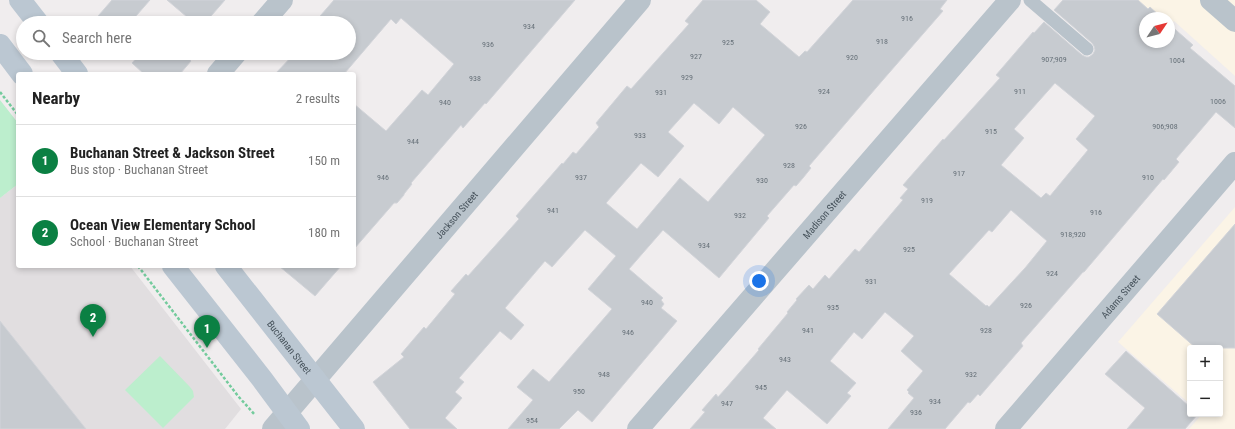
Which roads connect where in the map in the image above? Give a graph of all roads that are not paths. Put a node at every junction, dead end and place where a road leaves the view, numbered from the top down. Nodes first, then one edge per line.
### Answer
1 (20, 0) edge
2 (282, 0) edge
3 (640, 0) edge
4 (1010, 0) edge
5 (1030, 0) edge
6 (1211, 0) edge
7 (33, 16) edge
8 (268, 16) edge
9 (1235, 21) edge
10 (0, 45) edge
11 (1087, 49) dead end
12 (66, 60) edge
13 (230, 60) edge
14 (20, 72) edge
15 (75, 72) edge
16 (220, 72) edge
17 (1235, 163) edge
18 (175, 268) edge
19 (228, 268) edge
20 (315, 380) junction
21 (293, 421) edge
22 (265, 423) edge
23 (354, 429) edge
24 (638, 429) edge
25 (1006, 429) edge

1 - 7 main road
2 - 8 street
3 - 20 street, Jackson Street
4 - 24 street, Madison Street
5 - 11 lane
6 - 9 street
10 - 14 main road
12 - 15 main road
13 - 16 street
17 - 25 street, Adams Street
18 - 21 main road
19 - 20 main road, Buchanan Street
20 - 21 street, Jackson Street
20 - 23 main road, Buchanan Street
21 - 22 street, Jackson Street

